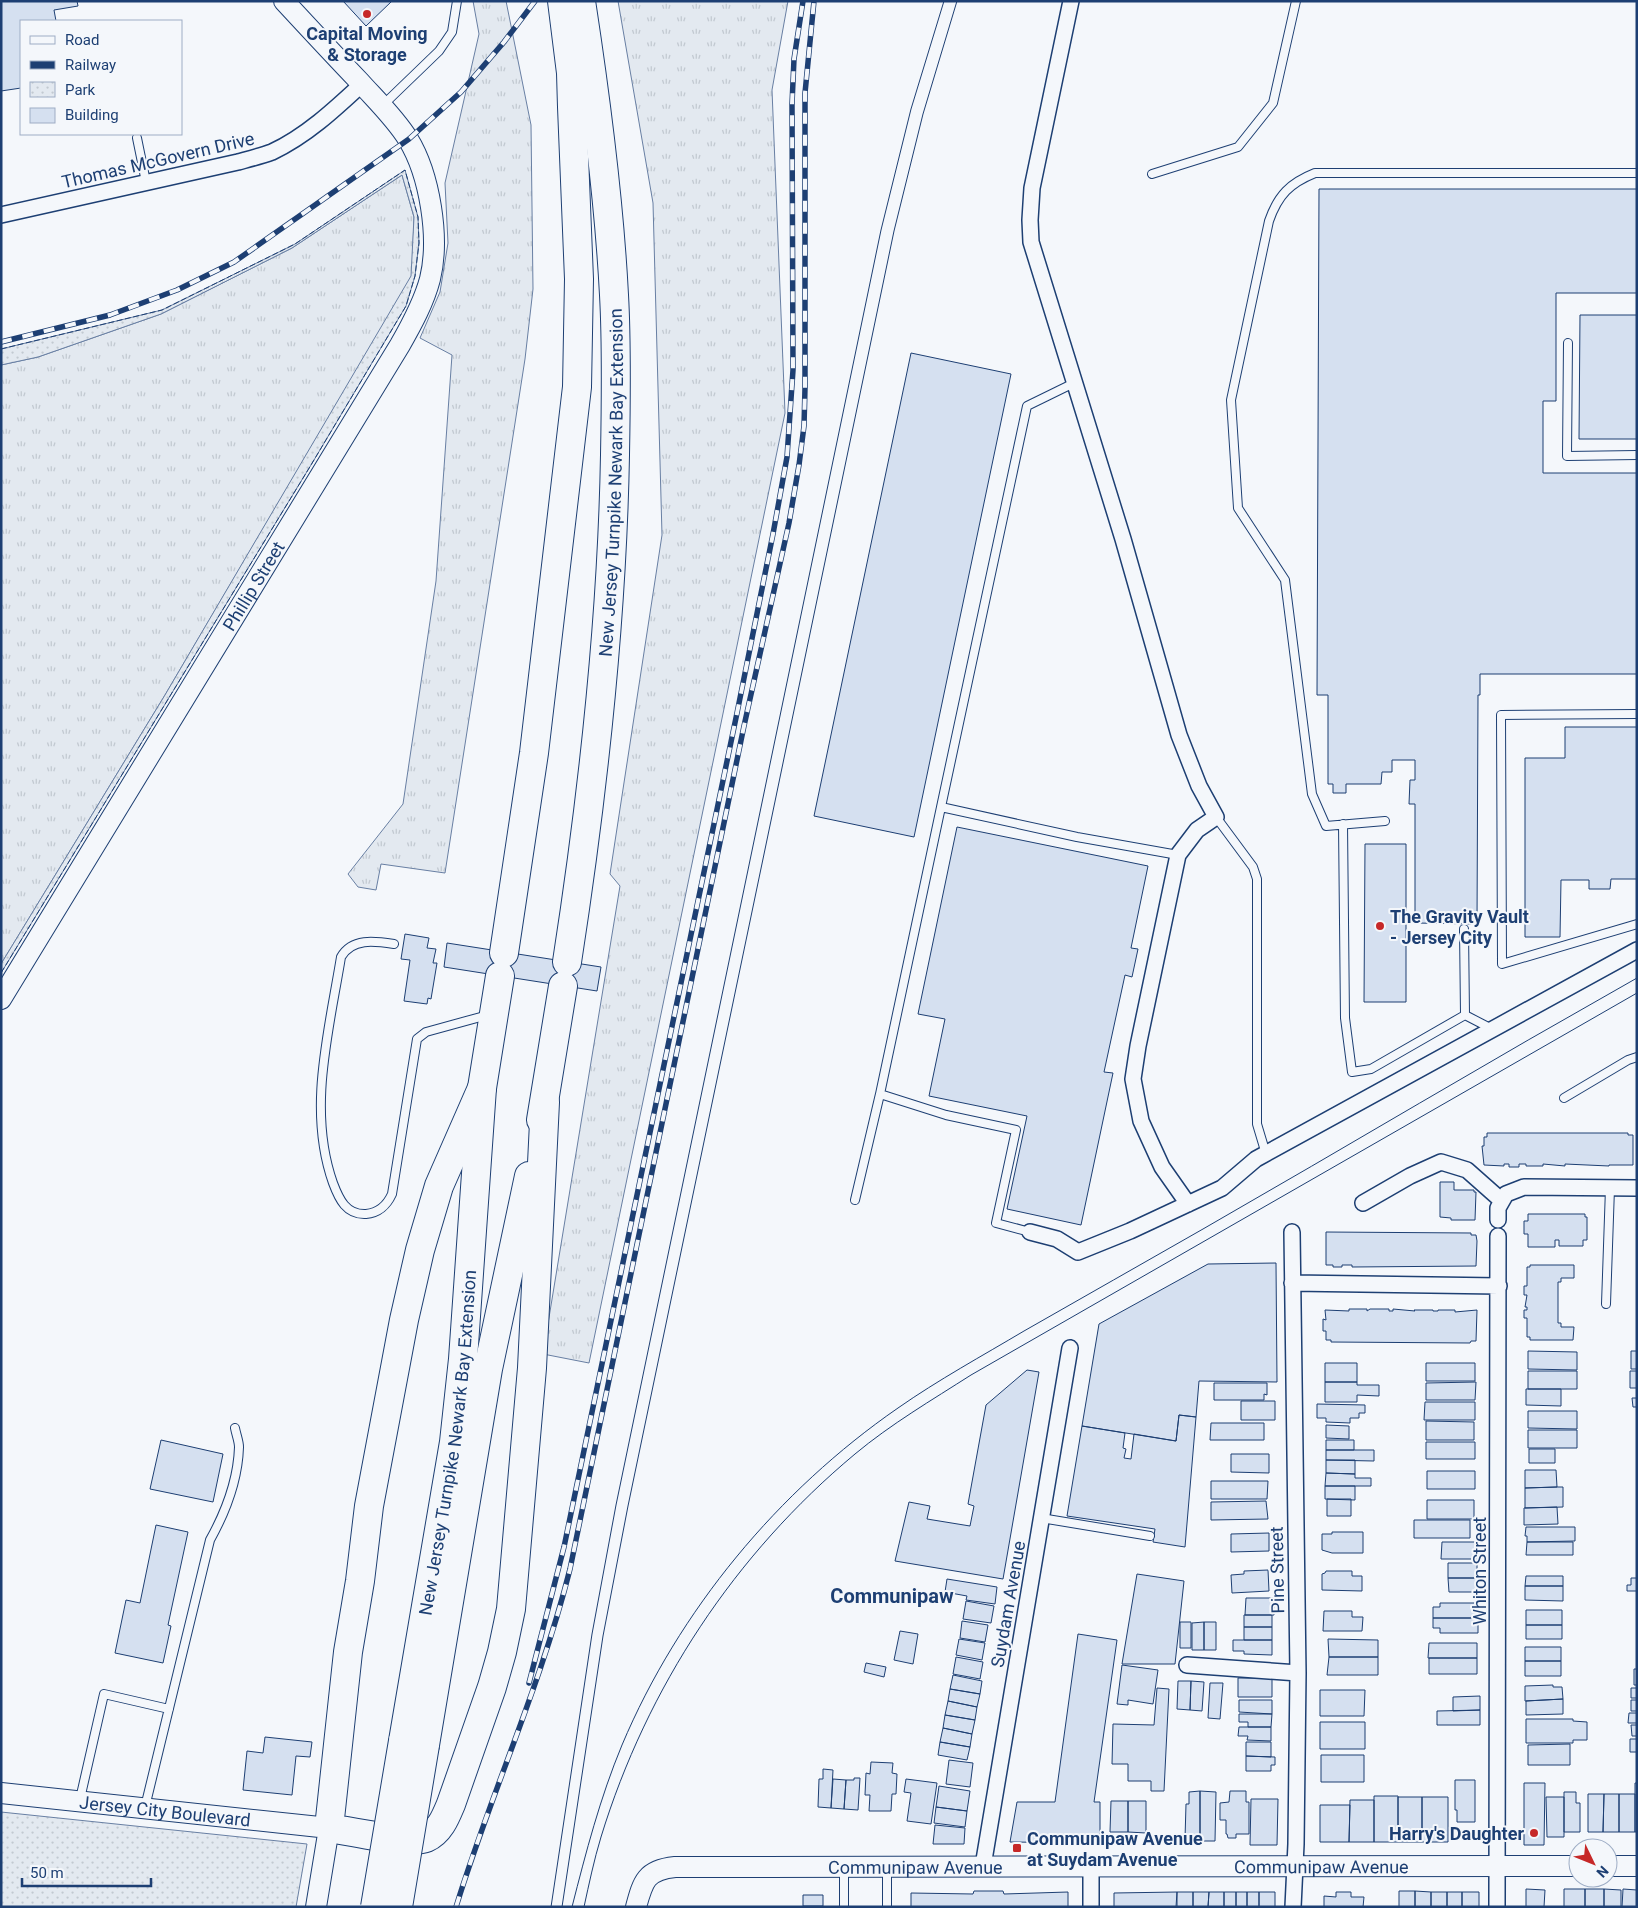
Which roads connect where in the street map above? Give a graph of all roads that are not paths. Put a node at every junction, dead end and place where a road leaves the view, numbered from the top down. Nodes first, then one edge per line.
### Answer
1 (284, 1) edge
2 (458, 1) edge
3 (546, 1) edge
4 (562, 1) edge
5 (581, 1) edge
6 (589, 1) edge
7 (1071, 1) edge
8 (1296, 1) edge
9 (362, 84) junction
10 (594, 94) junction
11 (382, 106) junction
12 (566, 116) junction
13 (137, 138) dead end
14 (1637, 173) edge
15 (1152, 174) dead end
16 (146, 182) junction
17 (1, 216) edge
18 (1568, 343) dead end
19 (1074, 383) junction
20 (1637, 455) edge
21 (1637, 714) edge
22 (941, 807) junction
23 (1216, 817) junction
24 (1385, 820) dead end
25 (1342, 824) junction
26 (1178, 855) junction
27 (1637, 924) edge
28 (1464, 929) dead end
29 (394, 944) dead end
30 (1637, 950) edge
31 (1, 999) edge
32 (494, 1014) junction
33 (1465, 1015) junction
34 (1494, 1030) junction
35 (1637, 1057) edge
36 (482, 1088) junction
37 (880, 1094) junction
38 (1564, 1098) dead end
39 (545, 1102) junction
40 (1266, 1154) junction
41 (1610, 1188) junction
42 (1637, 1188) edge
43 (1504, 1198) junction
44 (855, 1200) dead end
45 (1363, 1203) dead end
46 (1188, 1204) junction
47 (1498, 1220) dead end
48 (1030, 1232) joint
49 (1292, 1232) dead end
50 (1498, 1236) dead end
51 (1292, 1283) junction
52 (1499, 1286) junction
53 (1606, 1304) dead end
54 (1070, 1348) dead end
55 (235, 1428) dead end
56 (1041, 1518) junction
57 (1150, 1536) dead end
58 (1187, 1665) dead end
59 (1298, 1673) junction
60 (169, 1709) junction
61 (414, 1743) junction
62 (1, 1793) edge
63 (79, 1801) junction
64 (144, 1808) junction
65 (328, 1828) junction
66 (844, 1866) junction
67 (887, 1866) junction
68 (982, 1866) junction
69 (1091, 1866) junction
70 (1294, 1866) junction
71 (1496, 1866) junction
72 (1568, 1866) edge
73 (1618, 1866) edge
74 (1637, 1866) edge
75 (316, 1907) edge
76 (375, 1907) edge
77 (398, 1907) edge
78 (636, 1907) edge
79 (844, 1907) edge
80 (887, 1907) edge
81 (1091, 1907) edge
82 (1293, 1907) edge
83 (1497, 1907) edge

1 - 9 street, Phillip Street
2 - 11 lane
3 - 12 highway
4 - 12 highway, New Jersey Turnpike Newark Bay Extension
5 - 10 highway, New Jersey Turnpike Newark Bay Extension
6 - 10 highway
7 - 19 street
8 - 15 lane
9 - 11 street, Phillip Street
9 - 16 street, Thomas McGovern Drive
10 - 39 highway, New Jersey Turnpike Newark Bay Extension
11 - 31 street, Phillip Street
12 - 32 highway, New Jersey Turnpike Newark Bay Extension
13 - 16 lane
14 - 25 lane
16 - 17 street, Thomas McGovern Drive
18 - 20 lane
19 - 22 lane
19 - 23 street
21 - 27 lane
22 - 26 lane
22 - 37 lane
23 - 26 street
23 - 40 lane
24 - 25 lane
25 - 33 lane
26 - 46 street
28 - 33 lane
29 - 32 lane
30 - 34 street
32 - 36 highway, New Jersey Turnpike Newark Bay Extension
33 - 34 lane
34 - 40 street
35 - 38 lane
36 - 61 highway, New Jersey Turnpike Newark Bay Extension
36 - 65 highway
37 - 44 lane
37 - 48 lane
39 - 61 highway, New Jersey Turnpike Newark Bay Extension
39 - 65 highway
40 - 46 street
41 - 42 street
41 - 43 street
41 - 53 lane
43 - 45 street
43 - 47 street
46 - 48 street
49 - 51 street, Pine Street
50 - 52 street, Whiton Street
51 - 52 street
51 - 59 street, Pine Street
52 - 71 street, Whiton Street
54 - 56 street, Suydam Avenue
55 - 60 lane
56 - 57 lane
56 - 68 street, Suydam Avenue
58 - 59 street
59 - 70 street, Pine Street
60 - 63 lane
60 - 64 lane
61 - 76 highway, New Jersey Turnpike Newark Bay Extension, bridge
61 - 77 highway, New Jersey Turnpike Newark Bay Extension, bridge
62 - 63 street, Jersey City Boulevard
63 - 64 street, Jersey City Boulevard
64 - 65 street, Jersey City Boulevard
65 - 75 street
66 - 67 street, Communipaw Avenue
66 - 78 street, Communipaw Avenue
66 - 79 lane
67 - 68 street, Communipaw Avenue
67 - 80 lane
68 - 69 street, Communipaw Avenue
69 - 70 street, Communipaw Avenue
69 - 81 street
70 - 71 street, Communipaw Avenue
70 - 82 street, Pine Street
71 - 72 street, Communipaw Avenue
71 - 83 street, Whiton Street
73 - 74 street

